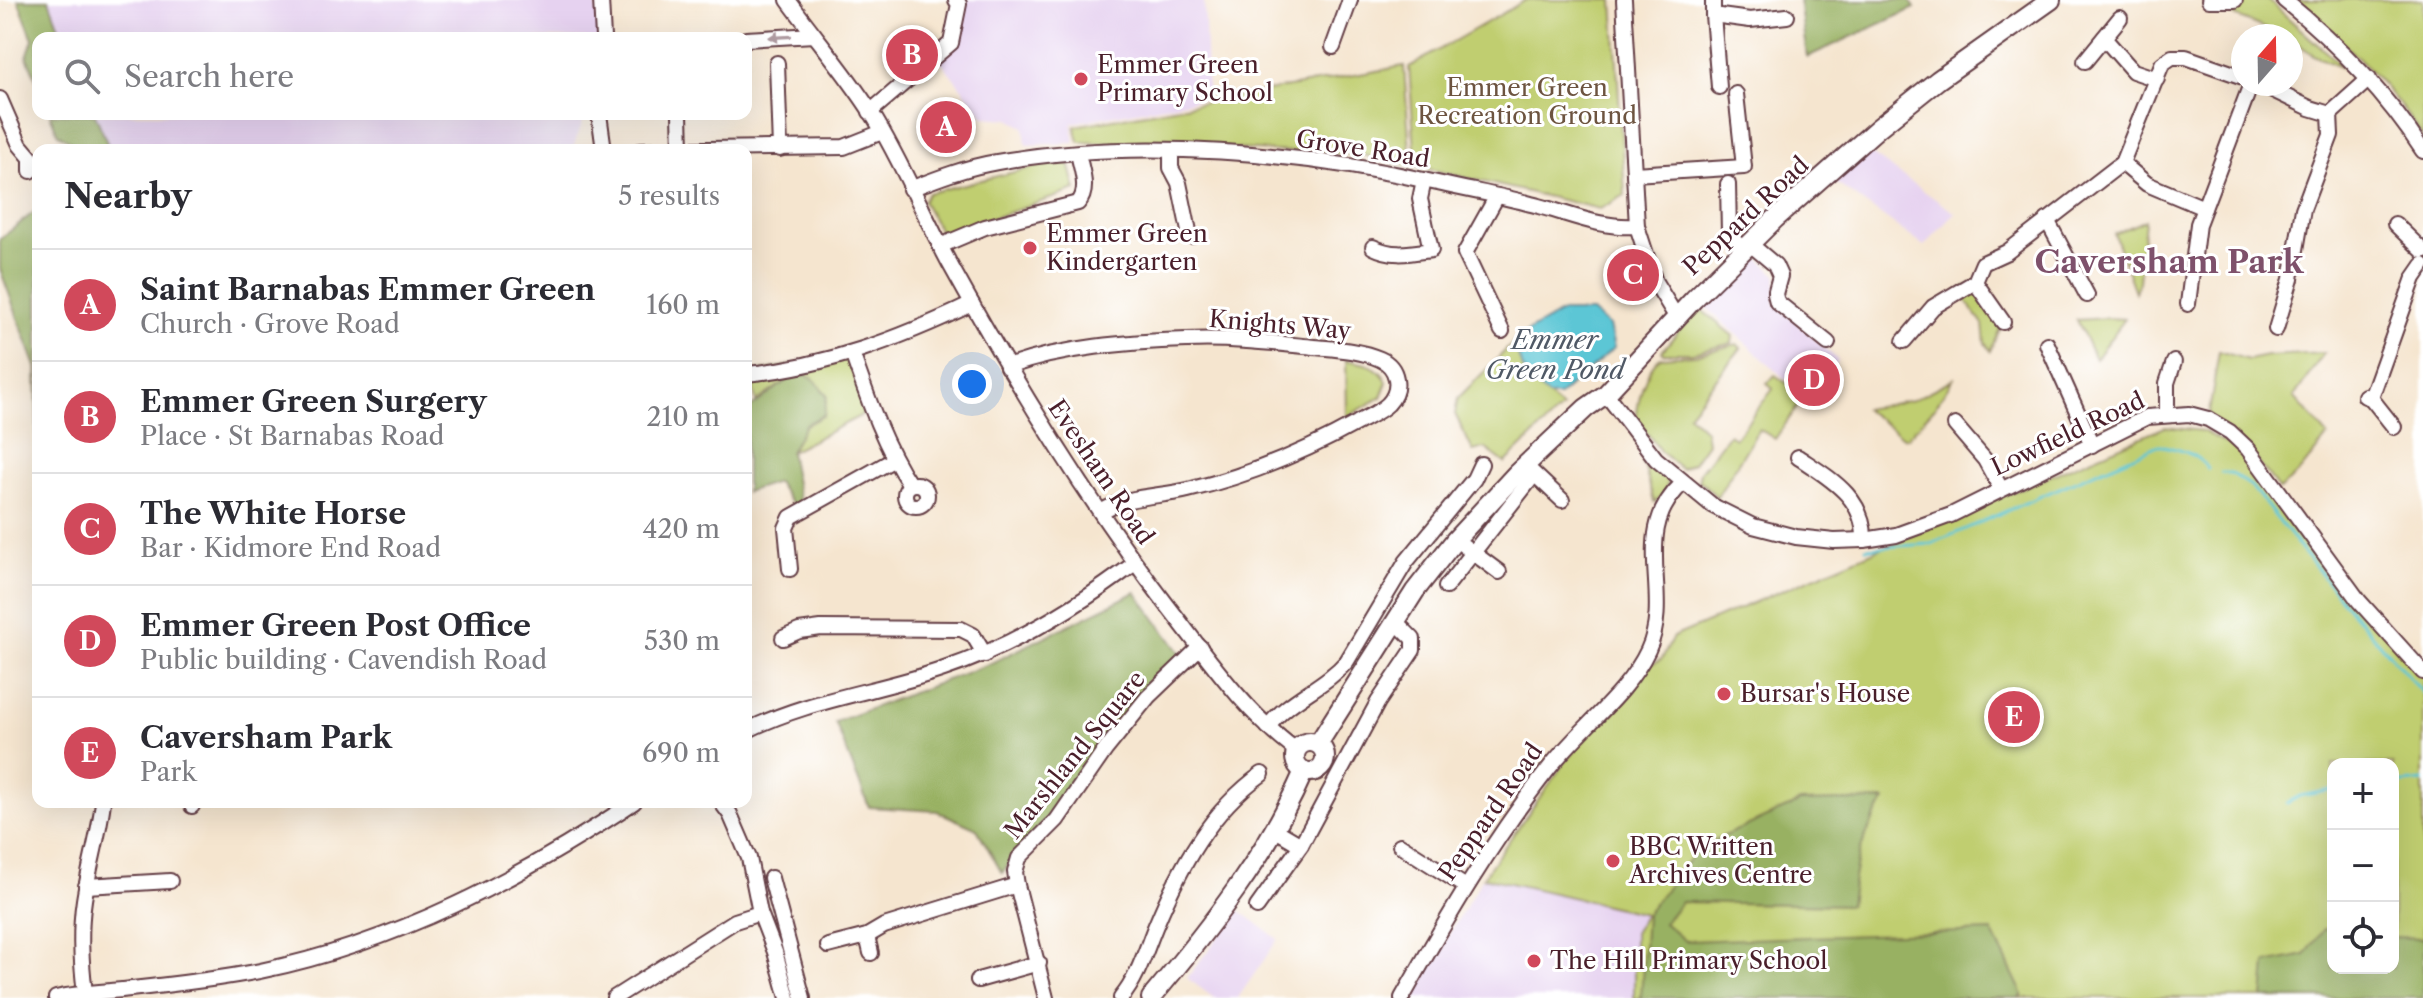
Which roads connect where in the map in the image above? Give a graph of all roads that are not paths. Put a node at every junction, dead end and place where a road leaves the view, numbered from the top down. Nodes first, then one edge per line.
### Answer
1 (601, 0) edge
2 (788, 0) edge
3 (956, 0) edge
4 (1350, 0) edge
5 (1624, 0) edge
6 (2051, 0) edge
7 (2209, 0) edge
8 (2235, 0) edge
9 (2284, 0) edge
10 (1713, 8) edge
11 (1787, 16) dead end
12 (2120, 18) dead end
13 (603, 32) edge
14 (814, 35) junction
15 (2104, 38) junction
16 (752, 39) edge
17 (1333, 47) dead end
18 (2085, 61) dead end
19 (777, 63) dead end
20 (2231, 73) edge
21 (2157, 79) junction
22 (2369, 79) junction
23 (1719, 87) dead end
24 (1736, 94) dead end
25 (2246, 96) edge
26 (2285, 96) edge
27 (0, 99) edge
28 (870, 112) junction
29 (2330, 114) junction
30 (600, 120) edge
31 (679, 120) edge
32 (882, 132) junction
33 (603, 144) edge
34 (673, 144) edge
35 (752, 149) edge
36 (780, 149) junction
37 (1171, 150) junction
38 (2423, 151) edge
39 (1078, 153) junction
40 (2122, 163) junction
41 (31, 171) dead end
42 (1634, 174) junction
43 (1424, 180) junction
44 (1728, 184) dead end
45 (910, 189) junction
46 (1497, 196) junction
47 (2204, 208) junction
48 (2047, 220) junction
49 (2395, 224) dead end
50 (1637, 226) junction
51 (1190, 236) dead end
52 (940, 246) junction
53 (1746, 246) junction
54 (1373, 247) dead end
55 (2423, 251) edge
56 (2423, 265) edge
57 (1975, 282) junction
58 (2087, 295) dead end
59 (972, 304) junction
60 (2188, 304) dead end
61 (1677, 318) junction
62 (2003, 322) dead end
63 (2276, 329) dead end
64 (1502, 331) dead end
65 (1909, 336) dead end
66 (1828, 343) dead end
67 (2047, 344) dead end
68 (852, 353) junction
69 (2174, 362) dead end
70 (1007, 367) junction
71 (752, 373) edge
72 (1606, 394) junction
73 (2167, 414) junction
74 (2394, 427) dead end
75 (1957, 433) dead end
76 (2092, 445) junction
77 (1798, 457) dead end
78 (893, 460) junction
79 (1481, 464) dead end
80 (1530, 470) junction
81 (1683, 483) junction
82 (910, 485) dead end
83 (2001, 489) junction
84 (1562, 500) dead end
85 (1101, 512) junction
86 (1455, 540) junction
87 (1864, 540) junction
88 (1471, 552) junction
89 (1135, 563) junction
90 (790, 569) dead end
91 (1499, 572) dead end
92 (1446, 587) dead end
93 (1395, 621) junction
94 (783, 638) dead end
95 (1200, 647) junction
96 (985, 655) junction
97 (2423, 672) edge
98 (1268, 727) junction
99 (752, 729) edge
100 (1318, 744) junction
101 (1296, 750) junction
102 (1304, 771) junction
103 (1262, 774) dead end
104 (102, 808) edge
105 (625, 808) edge
106 (726, 808) edge
107 (1274, 829) junction
108 (1301, 845) junction
109 (1400, 845) dead end
110 (771, 878) dead end
111 (170, 881) dead end
112 (1017, 885) junction
113 (86, 886) junction
114 (1466, 887) junction
115 (1257, 907) dead end
116 (780, 914) junction
117 (762, 916) junction
118 (867, 936) junction
119 (828, 946) dead end
120 (871, 953) dead end
121 (1039, 963) junction
122 (978, 980) dead end
123 (85, 993) junction
124 (56, 998) edge
125 (614, 998) edge
126 (788, 998) edge
127 (803, 998) edge
128 (1046, 998) edge
129 (1121, 998) edge
130 (1151, 998) edge
131 (1402, 998) edge

1 - 13 street
2 - 14 street
3 - 28 street
4 - 17 street
5 - 42 street
6 - 53 main road, Peppard Road
7 - 8 street
9 - 22 street
10 - 11 street
10 - 23 street
12 - 15 street
14 -> 16 street
14 - 28 street
15 - 18 street
15 - 21 street
19 - 36 street
20 - 21 street
21 - 40 street
22 - 29 street
22 - 38 street
24 - 42 street
25 - 47 street
26 - 29 street
27 - 41 street
28 - 32 street
29 - 63 street
30 - 33 street
31 - 34 street
32 - 36 street
32 - 45 street
35 - 36 street
37 - 39 street, Grove Road
37 - 43 street, Grove Road
37 - 51 street
39 - 45 street, Grove Road
39 - 52 street
40 - 47 street
40 - 48 street
42 - 50 street
43 - 46 street, Grove Road
43 - 54 street
44 - 53 street
45 - 52 street, Evesham Road
46 - 50 street, Grove Road
46 - 64 street
47 - 60 street
48 - 57 street
48 - 58 street
49 - 55 street
50 - 61 street
52 - 59 street, Evesham Road
53 - 61 main road, Peppard Road
53 - 66 street
56 - 74 street
57 - 62 street
57 - 65 street
59 - 68 street
59 - 70 street, Evesham Road
61 - 72 main road, Peppard Road
67 - 76 street
68 - 71 street
68 - 78 street
69 - 73 street
70 - 85 street, Evesham Road
70 - 85 street, Knights Way
72 - 80 main road, Peppard Road
72 - 81 street
73 - 76 street, Lowfield Road
73 - 97 street, Lowfield Road
75 - 83 street
76 - 83 street, Lowfield Road
77 - 87 street
78 - 82 street
78 - 90 street
79 - 98 street
80 - 84 street
80 - 86 main road, Peppard Road
80 - 88 street
81 - 87 street, Lowfield Road
81 - 114 street, Peppard Road
83 - 87 street, Lowfield Road
85 - 89 street, Evesham Road
86 - 88 street
86 - 93 main road, Peppard Road
88 - 91 street
88 - 92 street
89 - 95 street, Evesham Road
89 - 96 street
93 - 100 main road, Peppard Road
93 - 108 street
94 - 96 street
95 - 98 street, Evesham Road
95 - 112 street, Marshland Square
96 - 99 street
98 - 101 street, Evesham Road
100 - 101 main road
100 - 102 main road
101 - 102 main road
102 - 107 main road
103 - 129 street
104 - 113 street
105 - 123 street
106 - 117 street
107 - 108 street
107 - 130 main road
108 - 115 street
109 - 114 street
110 - 116 street
111 - 113 street
112 - 118 street
112 - 121 street
113 - 123 street
114 - 131 street, Peppard Road
116 - 117 street
116 - 127 street
117 - 125 street
117 - 126 street
118 - 119 street
118 - 120 street
121 - 122 street
121 - 128 street
123 - 124 street

